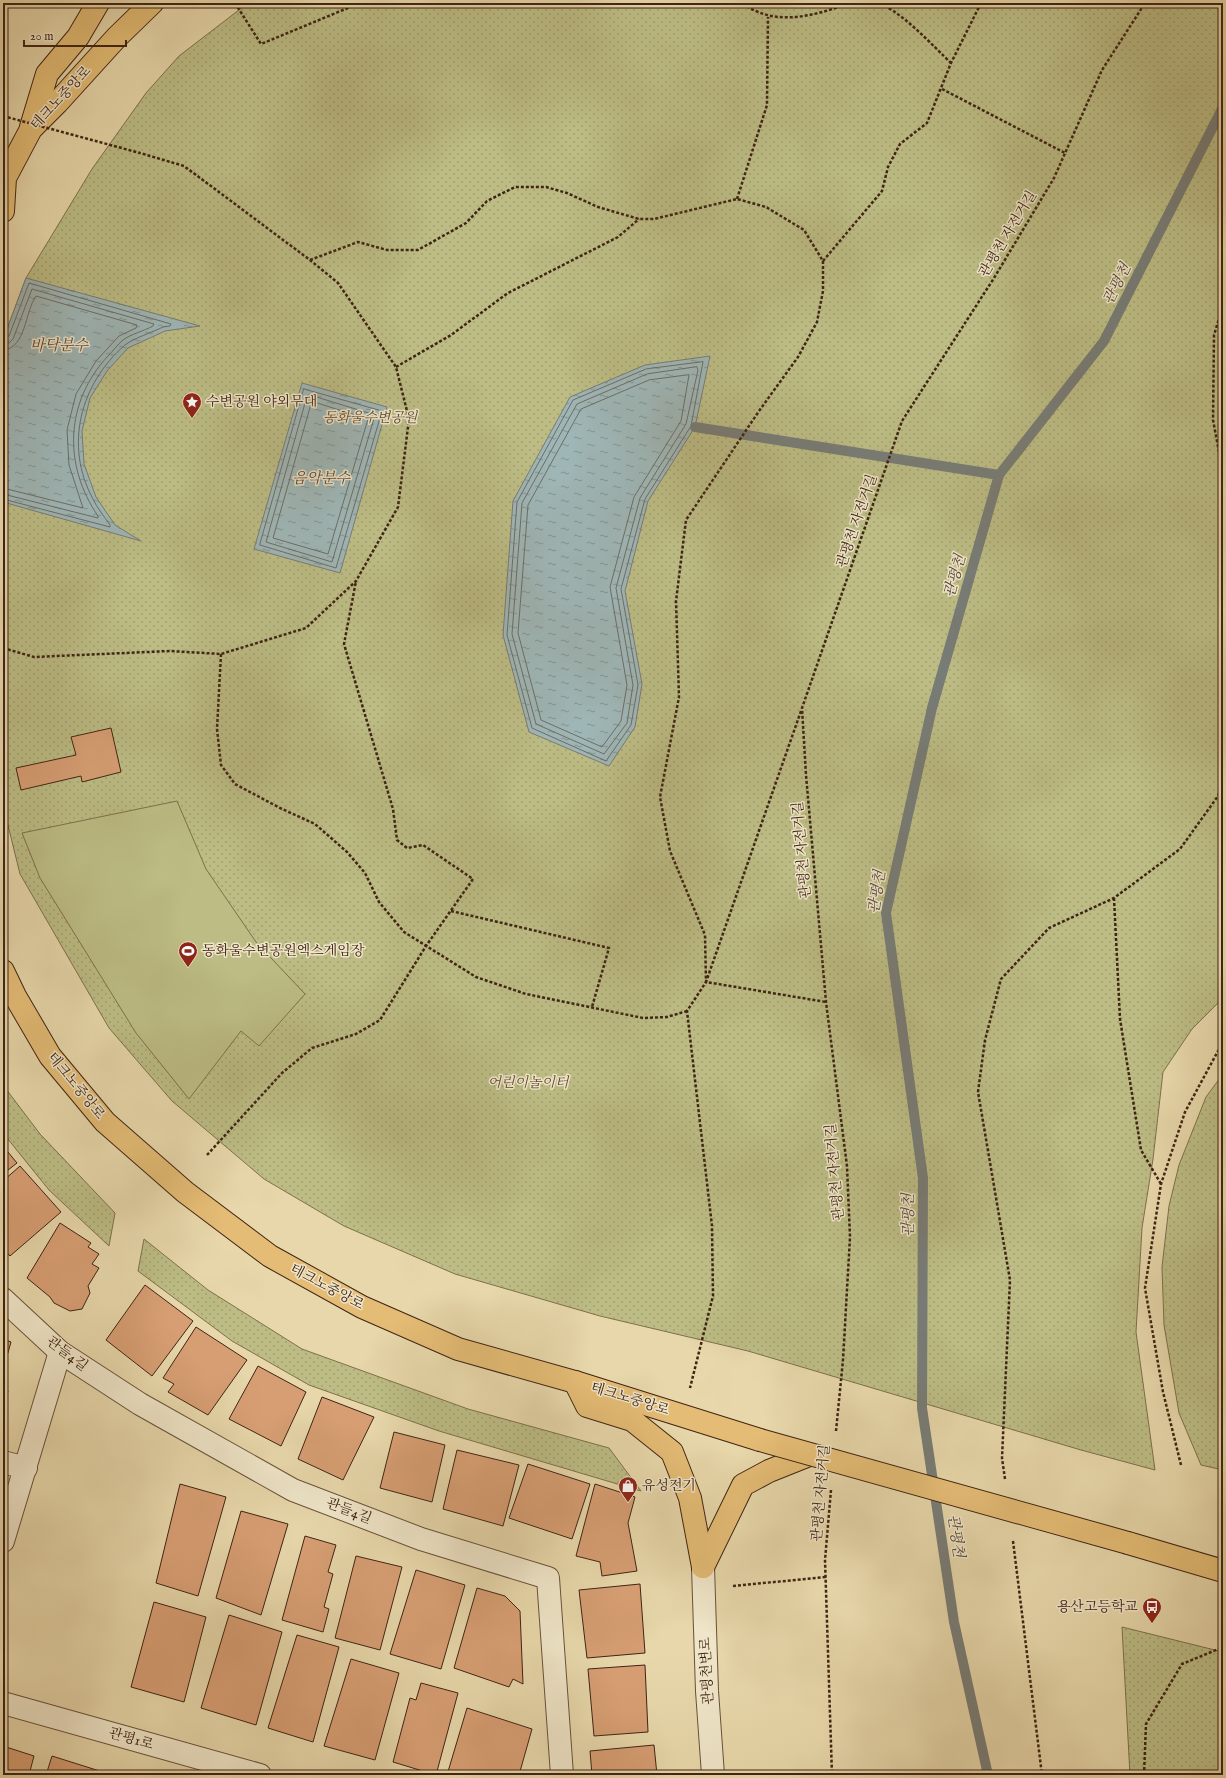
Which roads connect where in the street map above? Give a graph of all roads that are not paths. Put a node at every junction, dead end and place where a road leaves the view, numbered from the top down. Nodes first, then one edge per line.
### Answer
1 (98, 3) edge
2 (152, 3) edge
3 (31, 129) junction
4 (4, 179) edge
5 (3, 211) edge
6 (3, 971) edge
7 (9, 988) edge
8 (3, 1299) edge
9 (60, 1352) junction
10 (575, 1382) junction
11 (809, 1455) junction
12 (3, 1462) edge
13 (26, 1468) junction
14 (3, 1541) edge
15 (703, 1567) junction
16 (1223, 1571) edge
17 (3, 1703) edge
18 (260, 1775) edge
19 (562, 1775) edge
20 (714, 1775) edge

1 - 3 main road
2 - 3 main road, 테크노중앙로
3 - 4 main road, 테크노중앙로
4 - 5 main road, 테크노중앙로
6 - 7 main road, 테크노중앙로
7 - 10 main road, 테크노중앙로
8 - 9 street, 관들4길
9 - 13 street
9 - 19 street, 관들4길
10 - 11 main road, 테크노중앙로, bridge
10 - 15 main road
11 - 15 main road
11 - 16 main road, 테크노중앙로, bridge
12 - 13 street
13 - 14 street
15 - 20 street, 관평천변로
17 - 18 street, 관평1로

